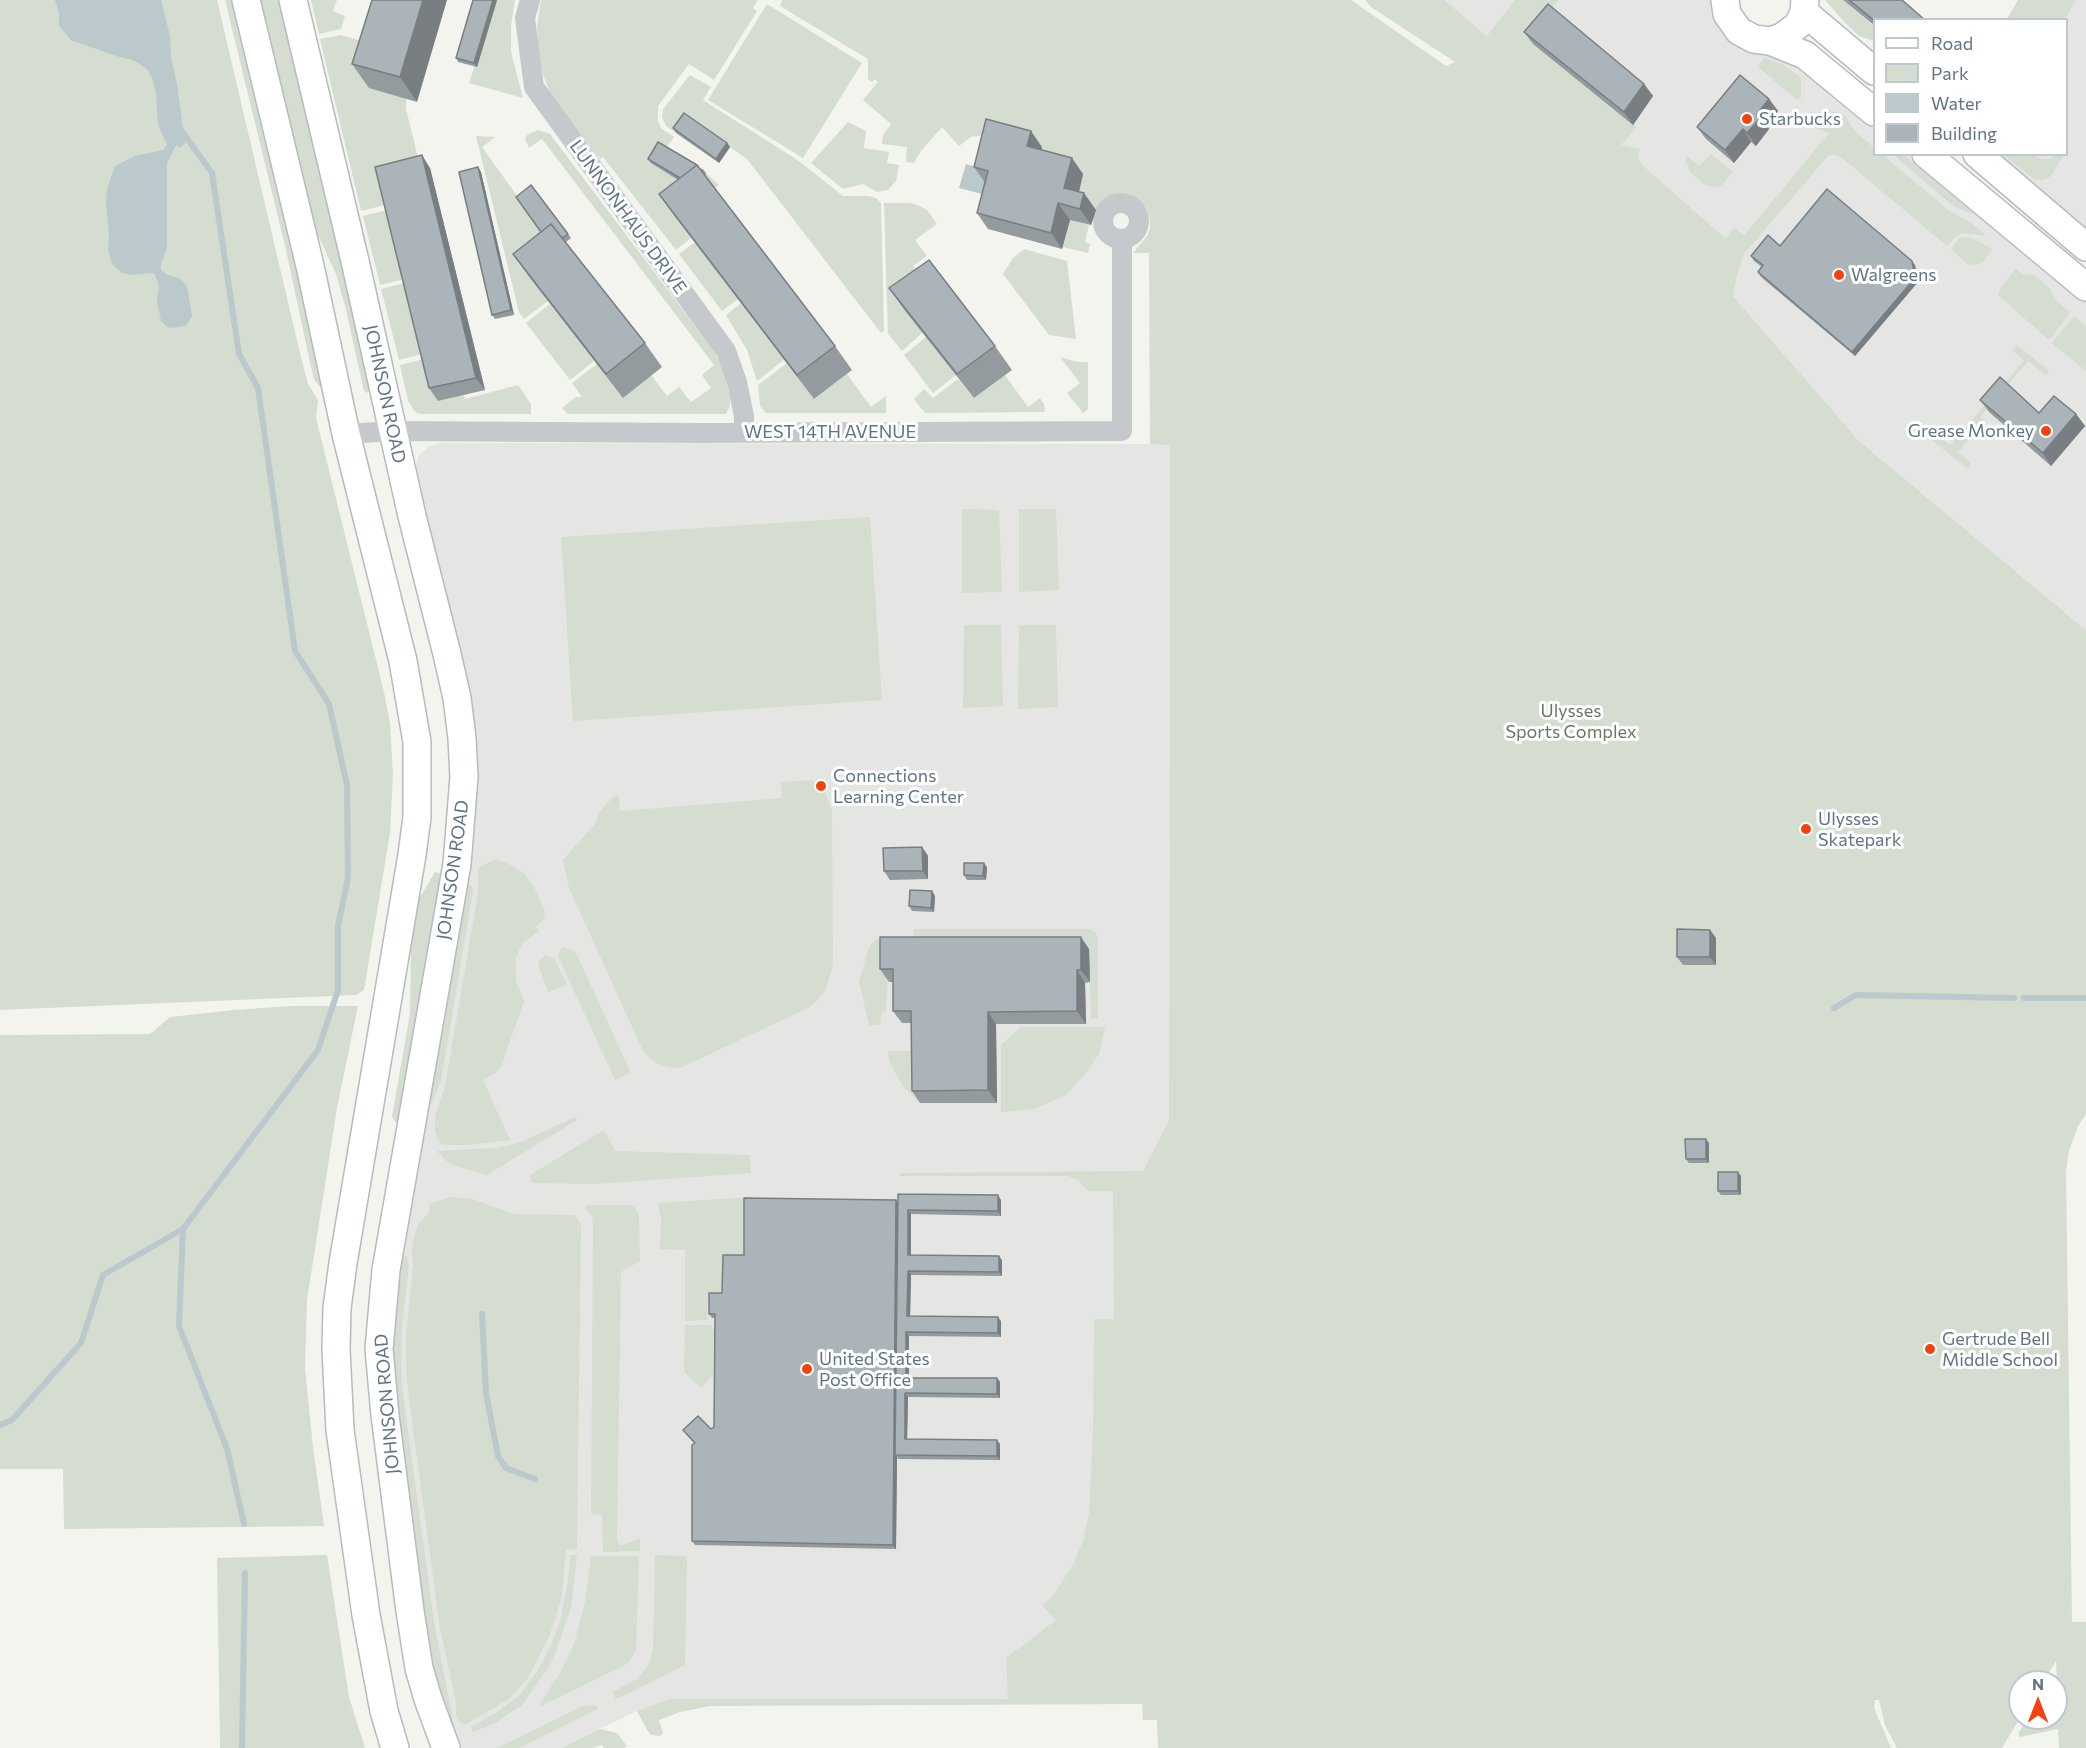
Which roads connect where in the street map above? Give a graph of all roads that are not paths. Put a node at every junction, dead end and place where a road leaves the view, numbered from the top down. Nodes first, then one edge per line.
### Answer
1 (246, 0) edge
2 (293, 0) edge
3 (530, 0) edge
4 (1725, 0) edge
5 (1804, 6) edge
6 (1770, 41) junction
7 (1873, 69) edge
8 (1873, 110) edge
9 (1928, 156) edge
10 (1979, 156) edge
11 (1122, 238) dead end
12 (2086, 247) edge
13 (2086, 287) edge
14 (393, 431) junction
15 (744, 432) junction
16 (346, 434) junction
17 (395, 1748) edge
18 (446, 1748) edge

1 - 16 main road
2 - 14 main road, JOHNSON ROAD
3 - 15 street, LUNNONHAUS DRIVE
4 - 6 main road
5 - 6 main road
5 - 7 main road
6 - 8 main road
9 - 13 main road
10 - 12 main road
11 - 15 street, WEST 14TH AVENUE
14 - 15 street, WEST 14TH AVENUE
14 - 16 street, WEST 14TH AVENUE
14 - 18 main road, JOHNSON ROAD
16 - 17 main road

